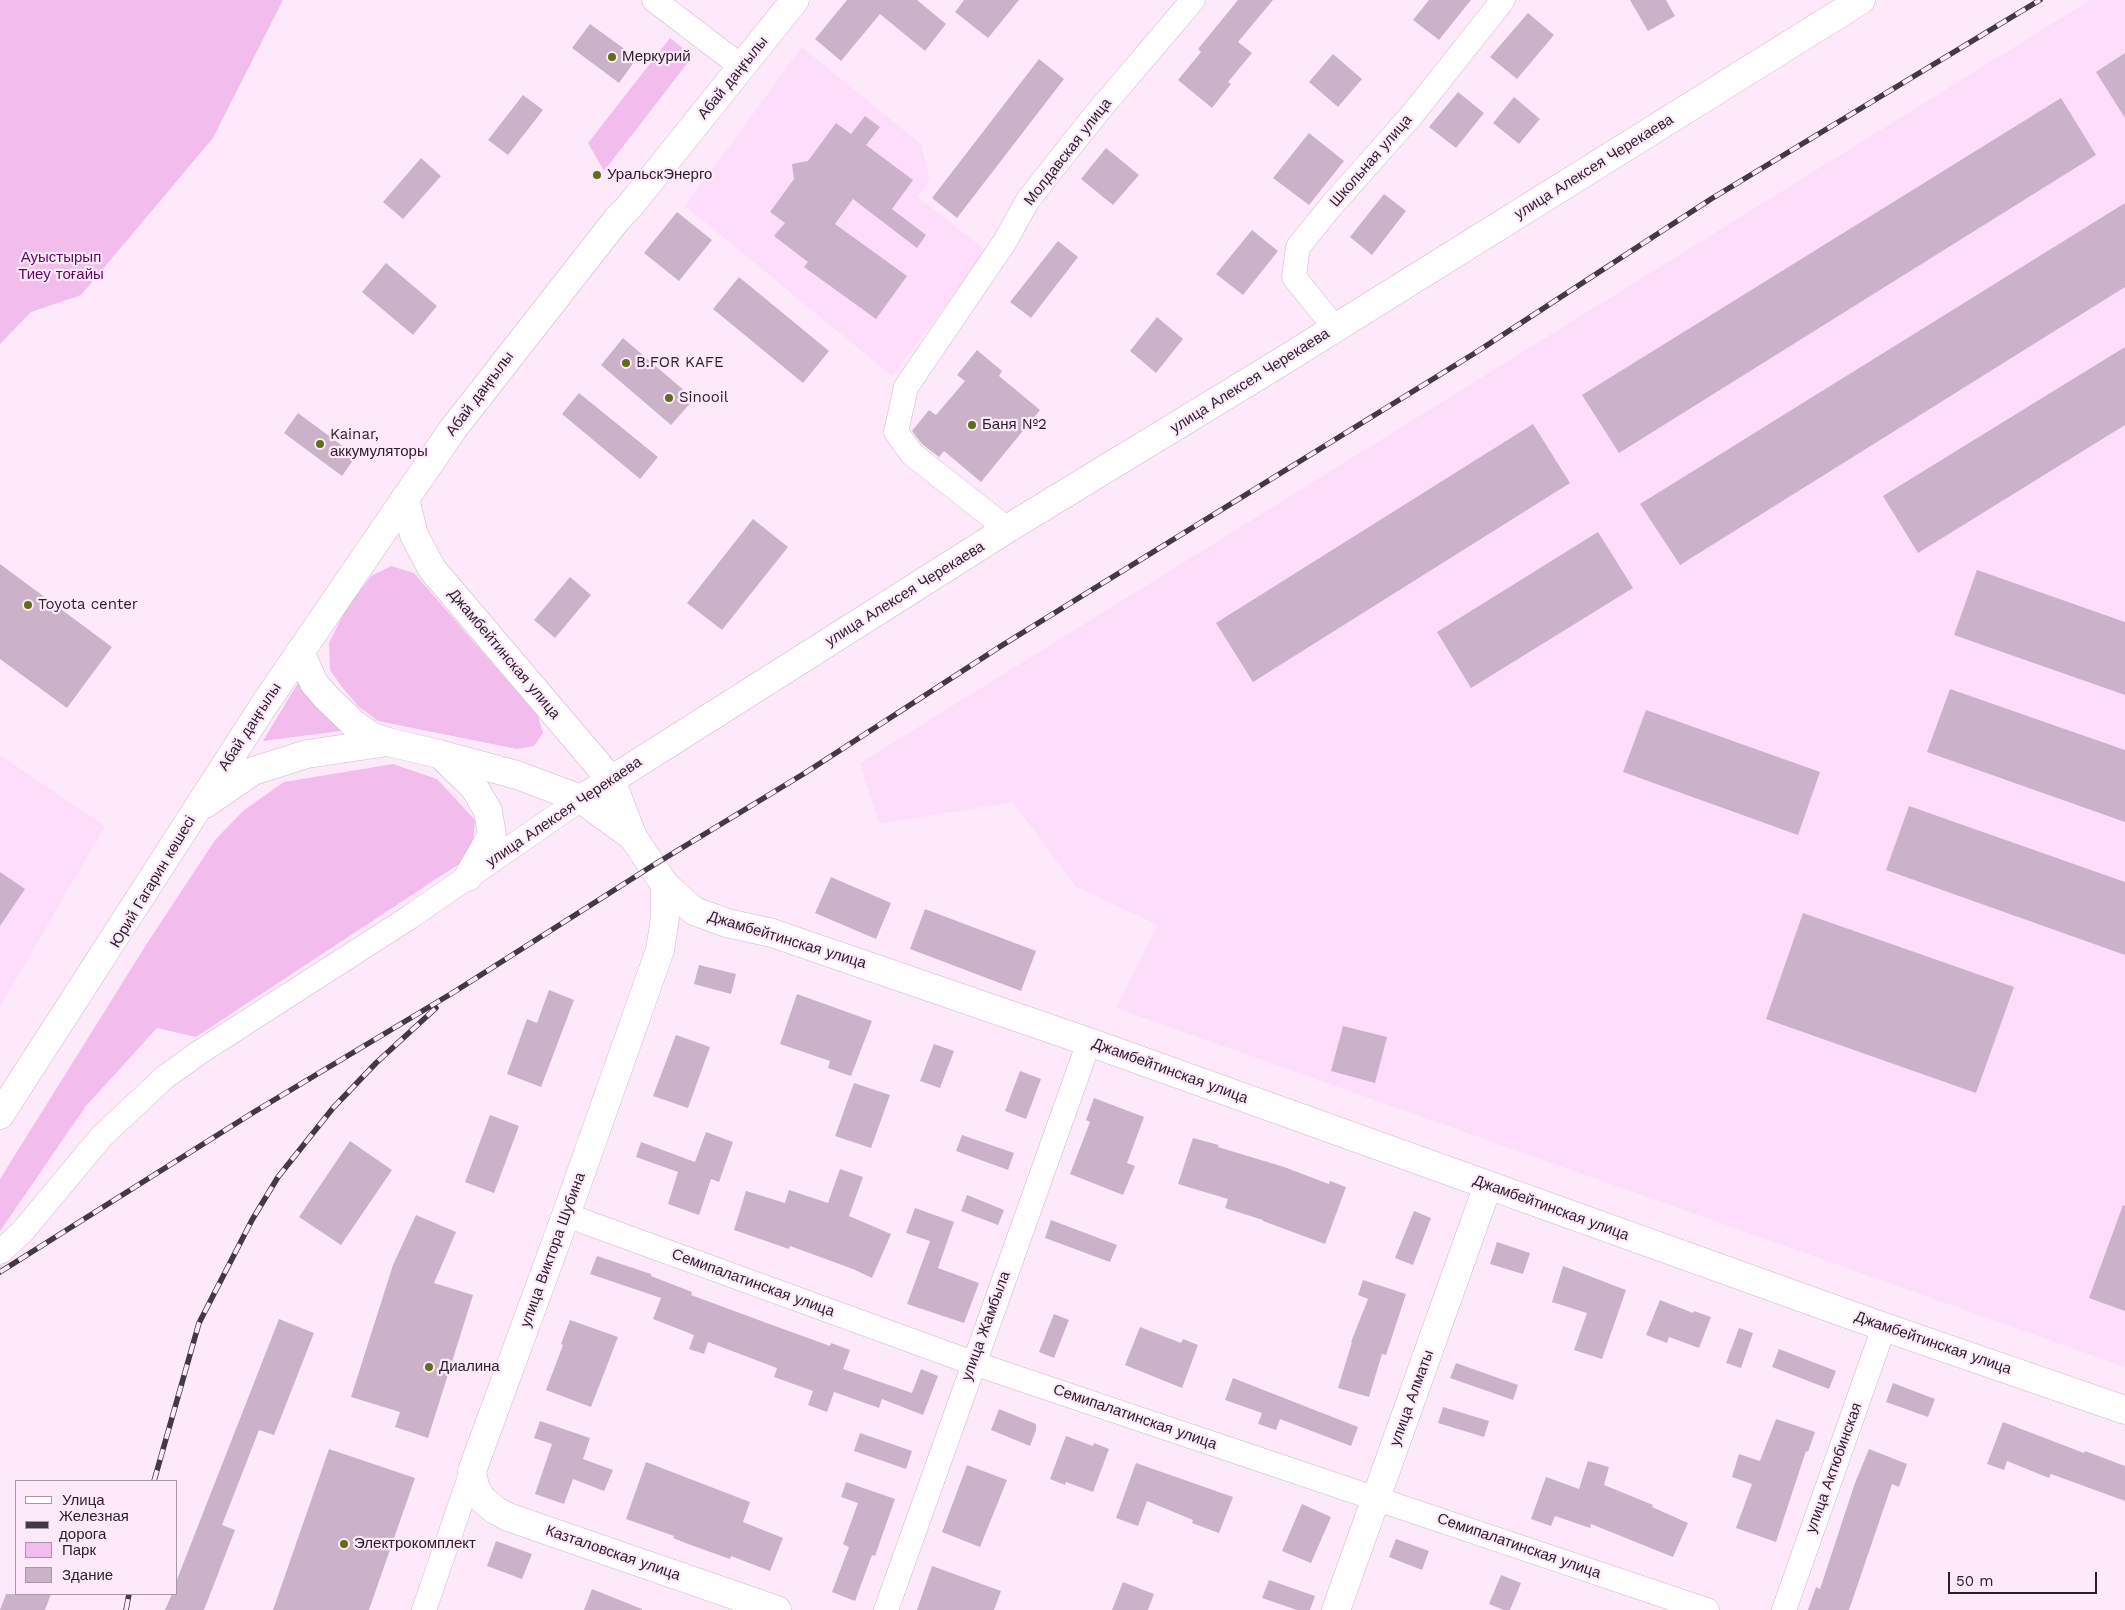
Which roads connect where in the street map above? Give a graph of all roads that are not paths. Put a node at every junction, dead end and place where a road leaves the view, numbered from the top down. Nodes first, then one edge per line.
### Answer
1 (654, 0) edge
2 (795, 0) edge
3 (1193, 0) edge
4 (1503, 0) edge
5 (1861, 0) edge
6 (742, 67) junction
7 (1335, 328) junction
8 (405, 498) junction
9 (1008, 529) junction
10 (300, 652) junction
11 (388, 742) junction
12 (439, 754) junction
13 (610, 780) junction
14 (581, 798) junction
15 (196, 810) junction
16 (633, 837) junction
17 (468, 876) junction
18 (665, 886) junction
19 (1089, 1042) junction
20 (0, 1115) edge
21 (0, 1135) edge
22 (1488, 1185) junction
23 (566, 1215) junction
24 (0, 1252) edge
25 (1884, 1327) junction
26 (973, 1363) junction
27 (2125, 1410) edge
28 (472, 1471) junction
29 (1376, 1498) junction
30 (424, 1610) edge
31 (777, 1610) edge
32 (886, 1610) edge
33 (1336, 1610) edge
34 (1707, 1610) edge
35 (1784, 1610) edge

1 - 6 street
2 - 6 street, Абай даңғылы
3 - 9 street, Молдавская улица
4 - 7 street, Школьная улица
5 - 7 street, улица Алексея Черекаева
6 - 8 street, Абай даңғылы
7 - 9 street, улица Алексея Черекаева
8 - 10 street, Абай даңғылы
8 - 13 street, Джамбейтинская улица
9 - 13 street, улица Алексея Черекаева
10 - 11 street
10 - 15 street, Абай даңғылы
11 - 12 street
11 - 15 street
12 - 14 street
12 - 17 street
13 - 14 street, улица Алексея Черекаева
13 - 16 street, Джамбейтинская улица
14 - 16 street
14 - 17 street, улица Алексея Черекаева
15 - 20 street, Юрий Гагарин көшесі
15 - 21 street, Юрий Гагарин көшесі
16 - 18 street, Джамбейтинская улица
17 - 24 street, улица Алексея Черекаева
18 - 19 street, Джамбейтинская улица
18 - 23 street, улица Виктора Шубина
19 - 22 street, Джамбейтинская улица
19 - 26 street, улица Жамбыла
22 - 25 street, Джамбейтинская улица
22 - 29 street, улица Алматы
23 - 26 street, Семипалатинская улица
23 - 28 street, улица Виктора Шубина
25 - 27 street, Джамбейтинская улица
25 - 35 street, улица Актюбинская
26 - 29 street, Семипалатинская улица
26 - 32 street, улица Жамбыла
28 - 30 street, улица Виктора Шубина
28 - 31 street, Казталовская улица
29 - 33 street, улица Алматы
29 - 34 street, Семипалатинская улица

